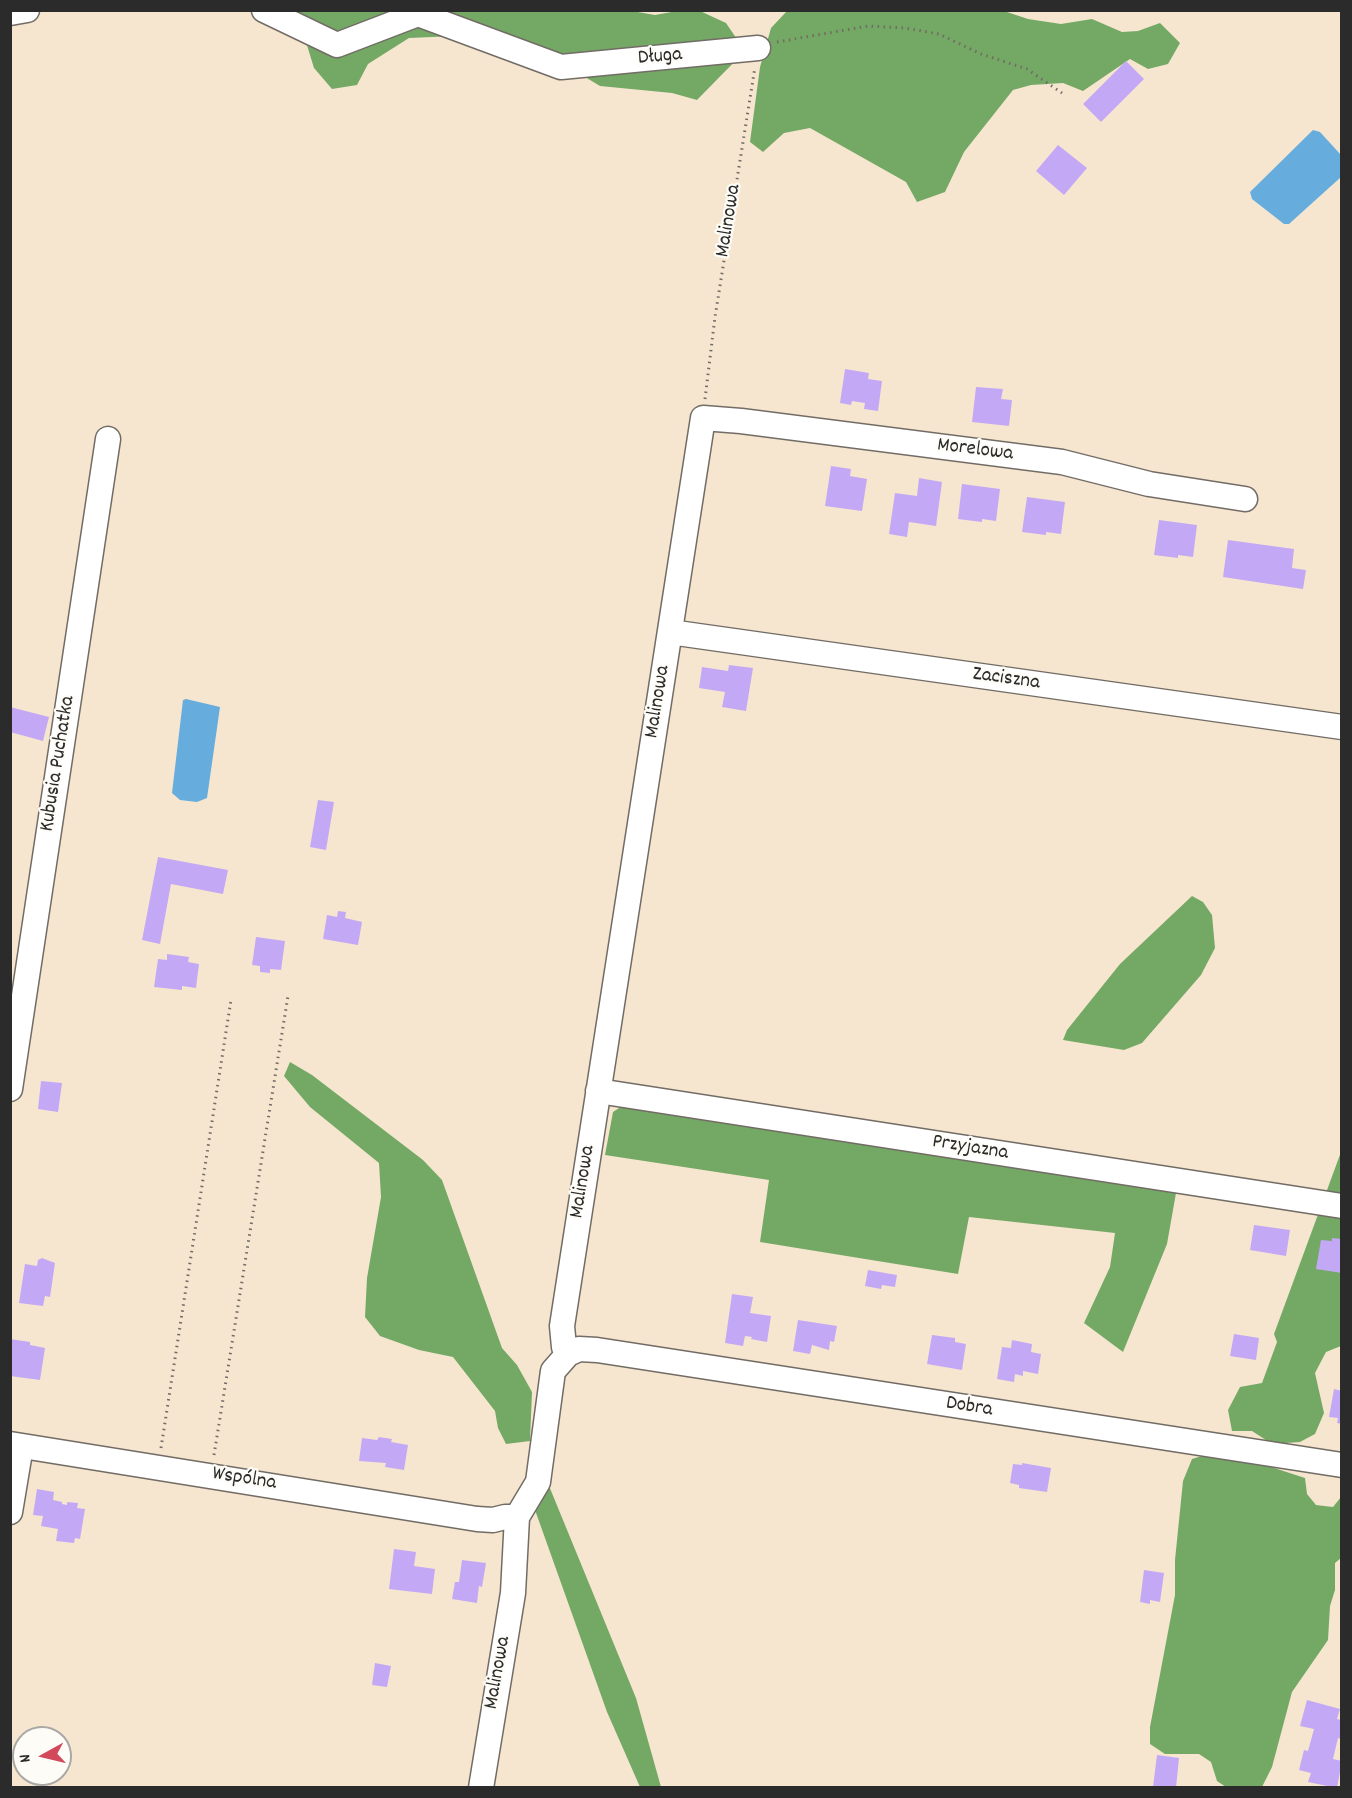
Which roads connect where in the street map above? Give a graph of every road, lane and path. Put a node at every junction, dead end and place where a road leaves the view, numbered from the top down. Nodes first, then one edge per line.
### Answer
1 (27, 10) edge
2 (264, 10) edge
3 (10, 13) edge
4 (758, 48) junction
5 (1062, 93) dead end
6 (703, 418) junction
7 (108, 439) dead end
8 (1245, 499) dead end
9 (670, 632) junction
10 (1341, 727) edge
11 (288, 996) dead end
12 (231, 1000) dead end
13 (10, 1089) edge
14 (598, 1091) junction
15 (1341, 1206) edge
16 (568, 1354) junction
17 (16, 1445) edge
18 (1341, 1466) edge
19 (158, 1468) junction
20 (211, 1475) junction
21 (10, 1512) edge
22 (518, 1517) junction
23 (481, 1788) edge

1 - 3 street
2 - 4 street, Długa
4 - 5 path
4 - 6 path, Malinowa
6 - 8 street, Morelowa
6 - 9 street, Malinowa
7 - 13 street, Kubusia Puchatka
9 - 10 street, Zaciszna
9 - 14 street, Malinowa
11 - 20 path
12 - 19 path
14 - 15 street, Przyjazna
14 - 16 street, Malinowa
16 - 18 street, Dobra
16 - 22 street, Malinowa
17 - 19 street, Wspólna
17 - 21 street
19 - 20 street, Wspólna
20 - 22 street, Wspólna
22 - 23 street, Malinowa

